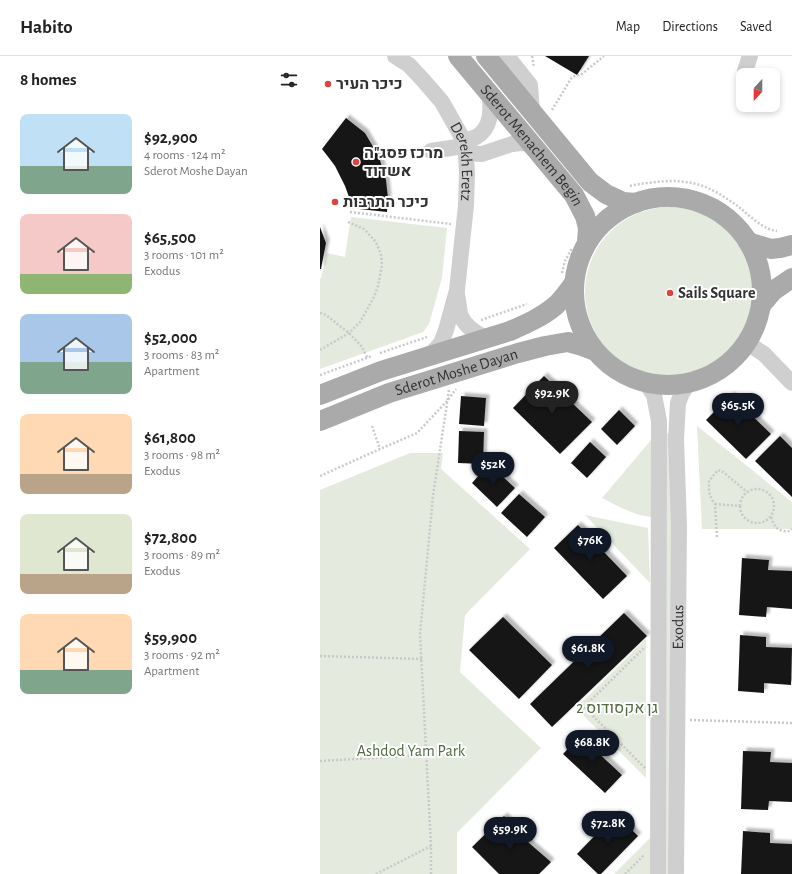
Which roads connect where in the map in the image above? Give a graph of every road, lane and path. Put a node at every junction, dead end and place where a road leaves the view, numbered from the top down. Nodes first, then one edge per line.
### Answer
1 (395, 56) edge
2 (458, 56) edge
3 (486, 56) edge
4 (507, 56) edge
5 (604, 56) edge
6 (750, 56) edge
7 (746, 68) edge
8 (490, 94) junction
9 (537, 118) junction
10 (532, 144) junction
11 (465, 147) junction
12 (431, 151) dead end
13 (632, 195) junction
14 (350, 212) dead end
15 (348, 222) dead end
16 (464, 225) junction
17 (787, 238) edge
18 (748, 242) junction
19 (580, 243) junction
20 (792, 278) edge
21 (567, 281) junction
22 (457, 290) junction
23 (531, 303) dead end
24 (762, 304) junction
25 (320, 313) edge
26 (467, 325) junction
27 (349, 333) junction
28 (486, 338) junction
29 (747, 343) junction
30 (320, 350) edge
31 (595, 351) junction
32 (367, 357) dead end
33 (423, 358) junction
34 (455, 380) junction
35 (646, 383) junction
36 (689, 383) junction
37 (792, 383) edge
38 (320, 395) edge
39 (447, 401) junction
40 (320, 421) edge
41 (372, 426) dead end
42 (380, 449) junction
43 (320, 476) edge
44 (747, 492) junction
45 (715, 504) junction
46 (740, 506) junction
47 (771, 517) junction
48 (792, 529) edge
49 (717, 537) dead end
50 (658, 634) junction
51 (320, 656) edge
52 (422, 659) junction
53 (678, 720) junction
54 (792, 723) edge
55 (427, 755) junction
56 (320, 761) edge
57 (658, 781) junction
58 (658, 840) junction
59 (431, 846) junction
60 (376, 874) edge
61 (431, 874) edge
62 (625, 874) edge
63 (658, 874) edge
64 (676, 874) edge

1 - 11 street, Derekh Eretz
2 - 8 main road, Sderot Menachem Begin
3 - 9 main road, Sderot Menachem Begin
4 - 9 street
5 - 9 path
6 - 7 street
8 - 10 main road, Sderot Menachem Begin
8 - 11 street
9 - 13 main road, Sderot Menachem Begin
10 - 11 street
10 - 19 main road, Sderot Menachem Begin
11 - 12 street
11 - 16 street, Derekh Eretz
13 - 17 path
13 - 18 main road
13 - 19 main road
14 - 16 path
15 - 27 path
16 - 22 street, Derekh Eretz
17 - 18 main road
18 - 24 main road
19 - 21 main road
19 - 21 path
20 - 24 main road
21 - 28 main road, Sderot Moshe Dayan
21 - 31 main road
22 - 26 street, Derekh Eretz
22 - 33 street, Derekh Eretz
23 - 26 path
24 - 29 main road
25 - 27 path
26 - 28 street
27 - 30 path
27 - 32 path
28 - 33 main road, Sderot Moshe Dayan
29 - 36 main road
29 - 37 street
31 - 34 main road, Sderot Moshe Dayan
31 - 35 main road
33 - 38 main road, Sderot Moshe Dayan
34 - 39 path
34 - 39 path
34 - 40 main road, Sderot Moshe Dayan
35 - 36 main road
35 - 50 street, Exodus
36 - 53 street, Exodus
39 - 42 path
39 - 52 path
41 - 42 path
42 - 43 path
44 - 45 path
44 - 46 path
44 - 47 path
45 - 46 path
45 - 49 path
46 - 47 path
47 - 48 path
50 - 57 street, Exodus
50 - 57 path
51 - 52 path
52 - 55 path
53 - 54 path
53 - 64 street, Exodus
55 - 56 path
55 - 59 path
57 - 58 street, Exodus
58 - 62 path
58 - 63 street, Exodus
59 - 60 path
59 - 61 path

